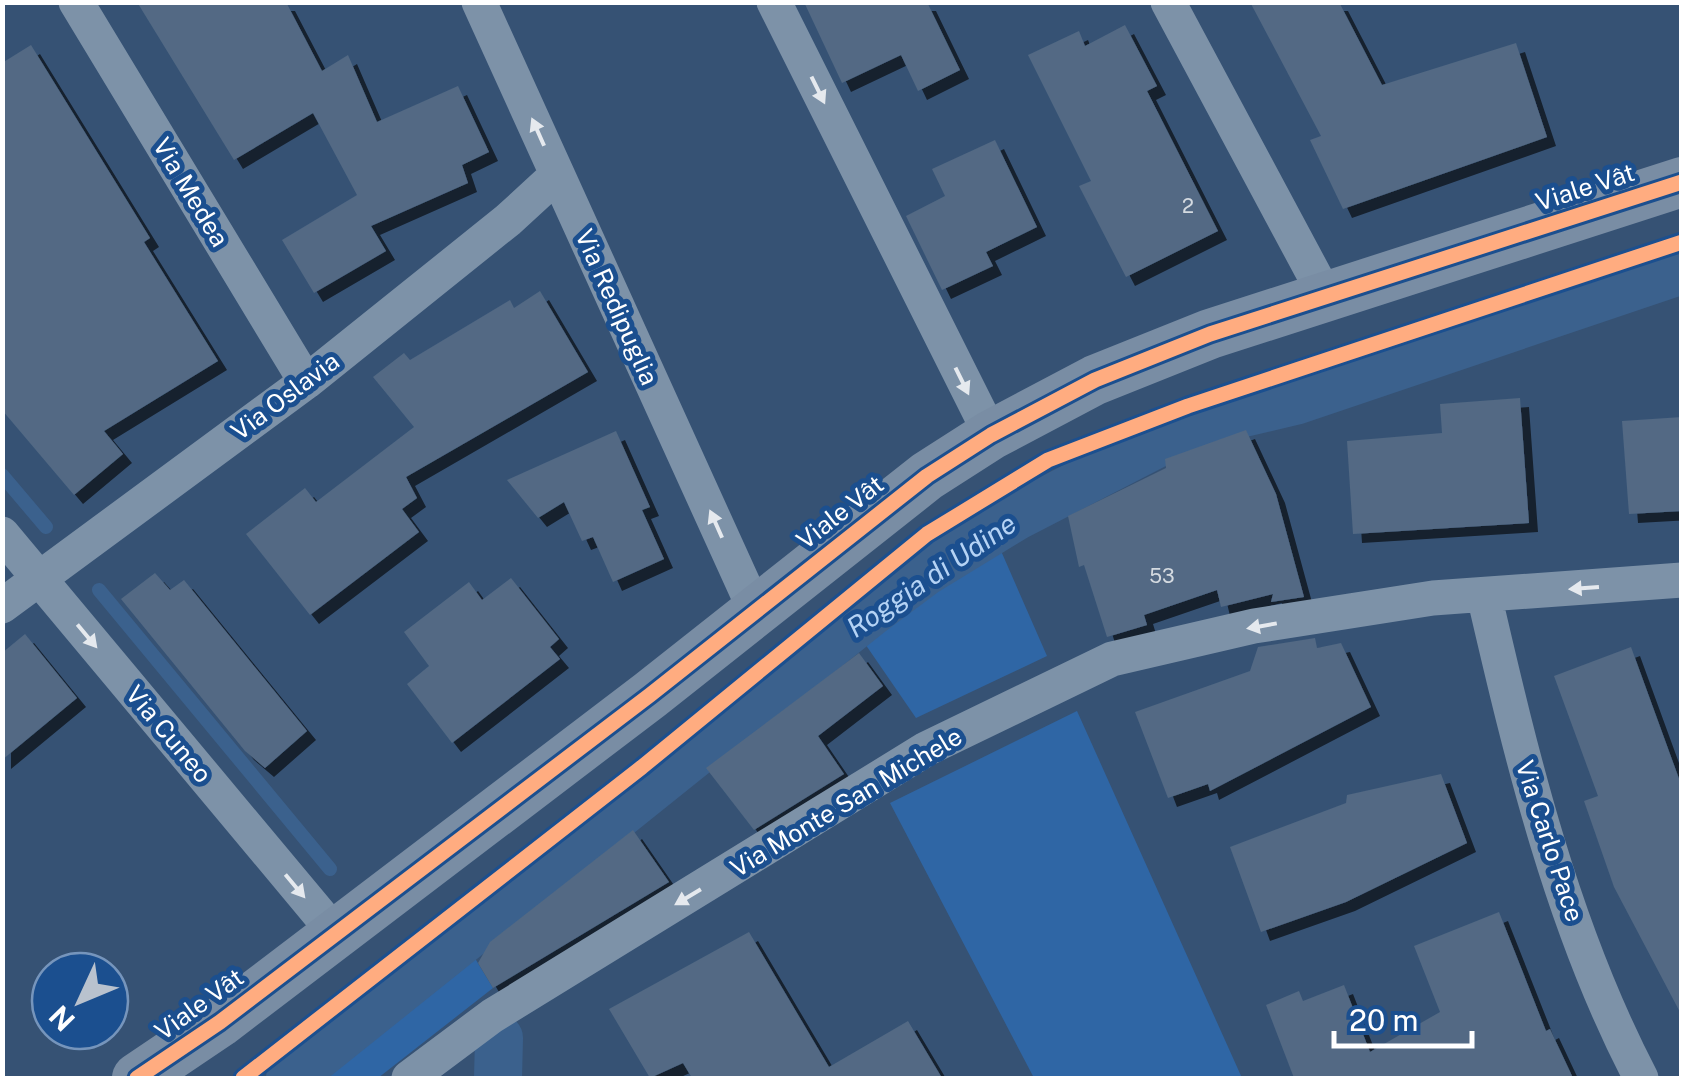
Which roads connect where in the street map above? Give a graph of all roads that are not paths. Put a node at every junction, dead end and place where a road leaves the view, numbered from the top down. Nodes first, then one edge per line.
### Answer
1 (76, 2) edge
2 (479, 2) edge
3 (774, 2) edge
4 (1168, 2) edge
5 (557, 174) junction
6 (1682, 182) edge
7 (1325, 295) junction
8 (306, 382) junction
9 (991, 435) junction
10 (2, 534) edge
11 (38, 577) junction
12 (1682, 580) edge
13 (1484, 594) junction
14 (2, 606) edge
15 (756, 612) junction
16 (336, 934) junction
17 (137, 1078) edge
18 (409, 1078) edge
19 (1641, 1078) edge

1 - 8 street, Via Medea
5 -> 2 street, Via Redipuglia
3 -> 9 street
4 - 7 street
5 - 8 street, Via Oslavia
15 -> 5 street, Via Redipuglia
6 - 7 main road, Viale Vât
7 - 9 main road, Viale Vât
8 - 11 street, Via Oslavia
9 - 15 main road, Viale Vât
10 - 11 street, Via Cuneo
11 - 14 street, Via Oslavia
11 -> 16 street, Via Cuneo
12 -> 13 street, Via Monte San Michele
13 -> 18 street, Via Monte San Michele
13 - 19 street, Via Carlo Pace
15 - 16 main road, Viale Vât
16 - 17 main road, Viale Vât

